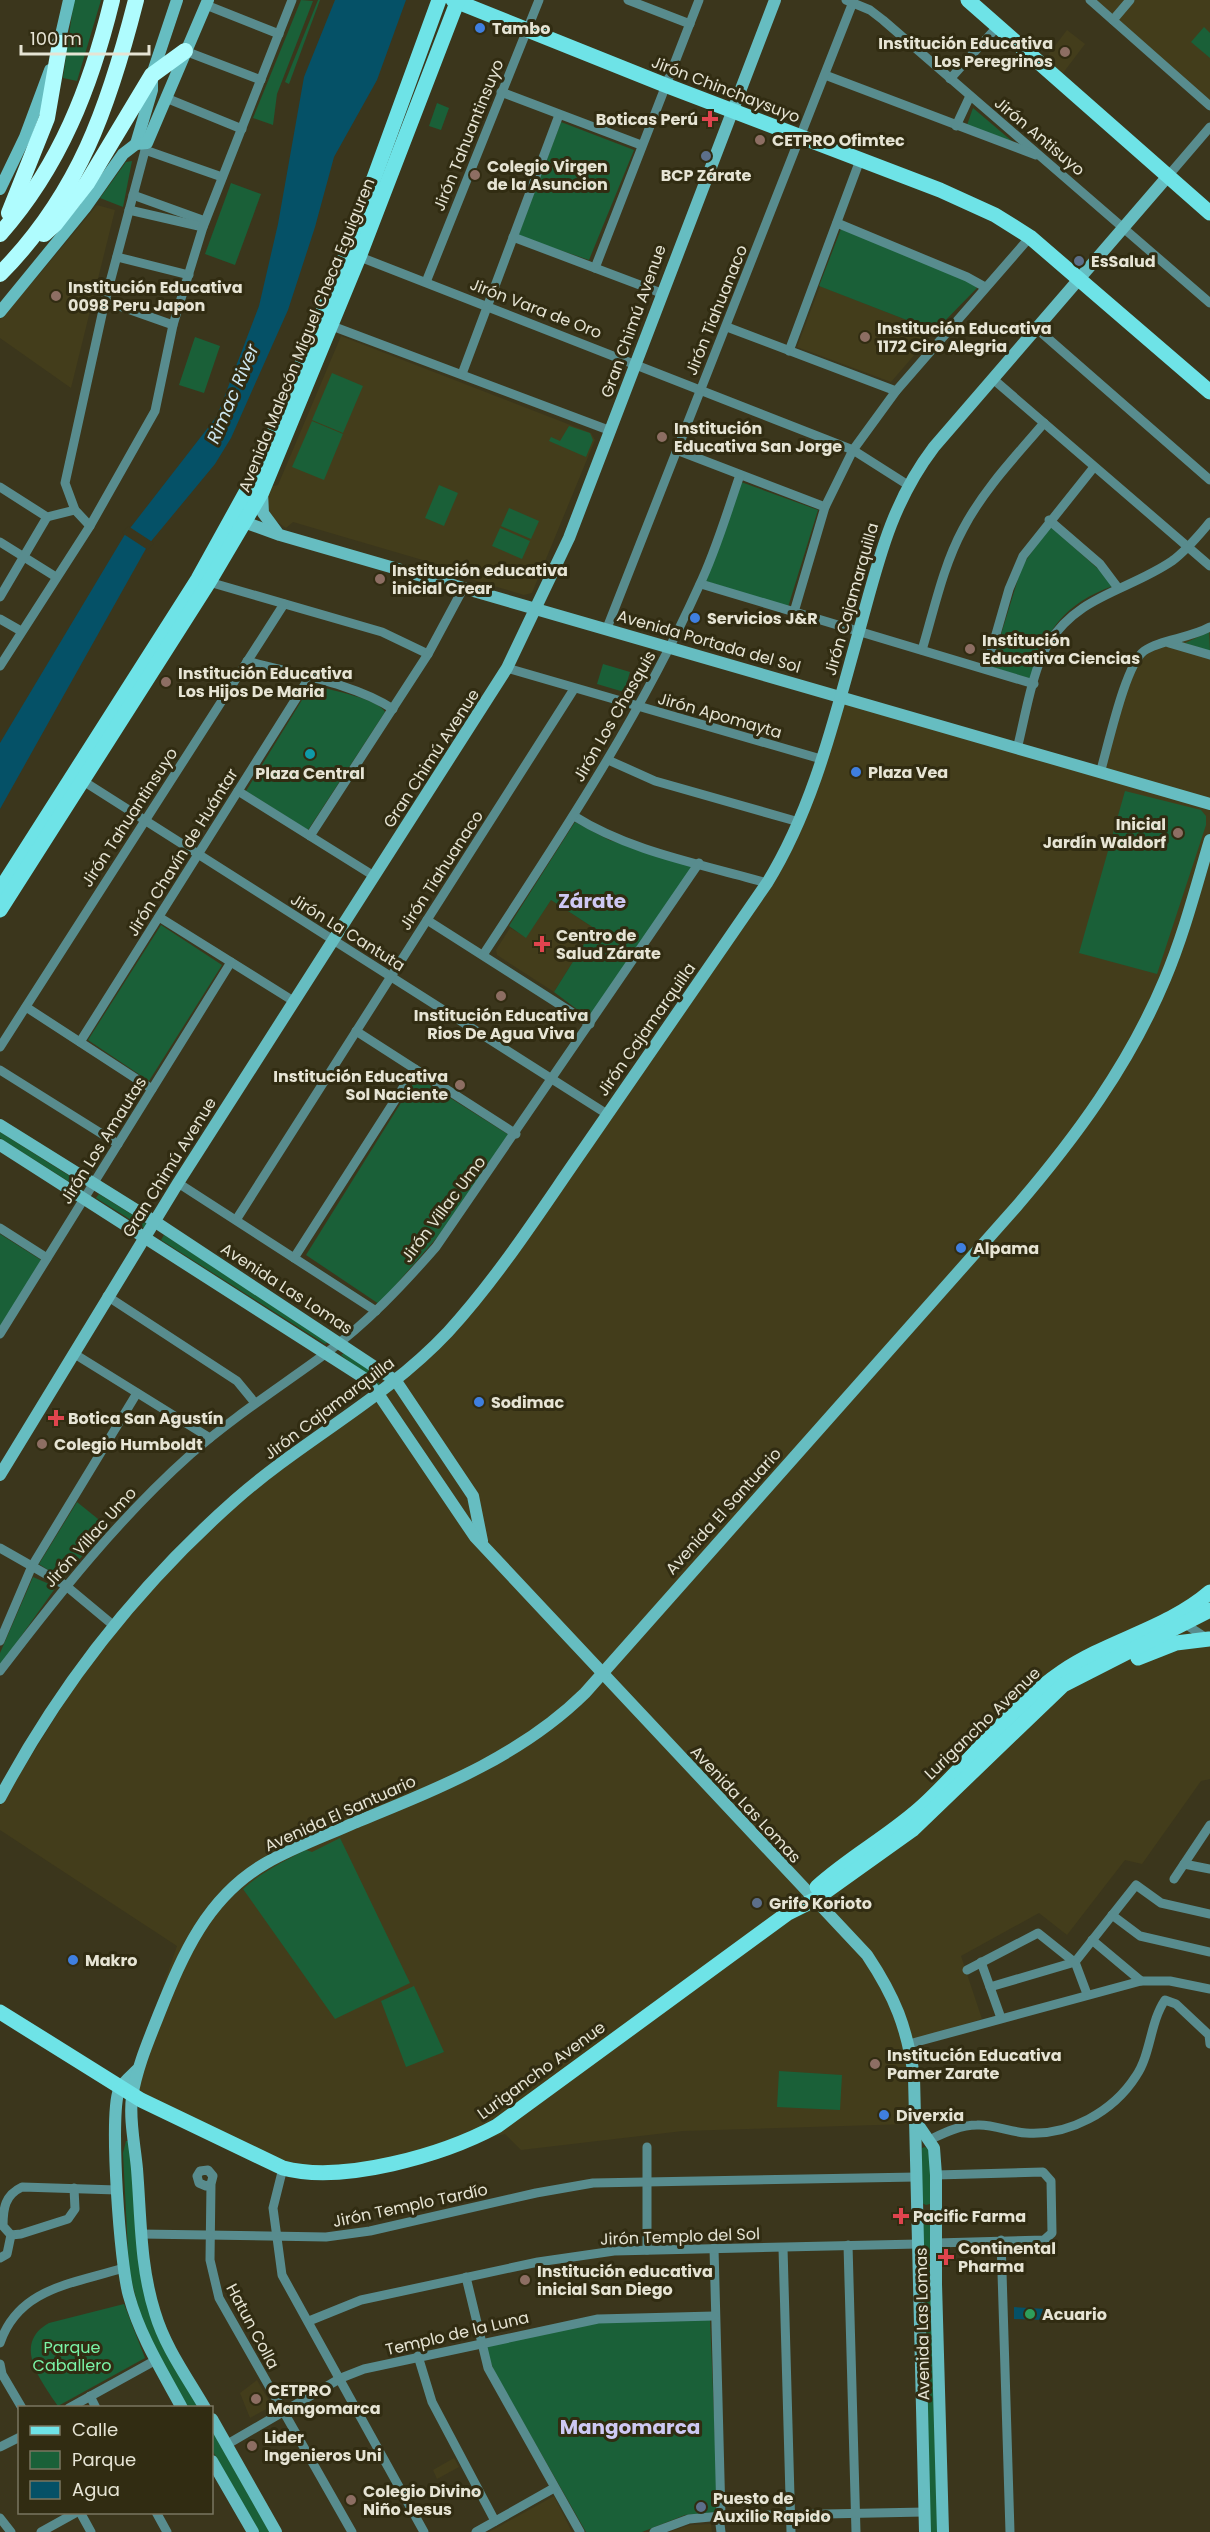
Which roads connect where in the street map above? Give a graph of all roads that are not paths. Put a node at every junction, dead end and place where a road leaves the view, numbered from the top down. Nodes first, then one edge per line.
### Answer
1 (69, 0) edge
2 (112, 0) edge
3 (136, 0) edge
4 (177, 0) edge
5 (292, 0) edge
6 (439, 0) edge
7 (539, 0) edge
8 (628, 0) edge
9 (699, 0) edge
10 (775, 0) edge
11 (968, 0) edge
12 (1090, 0) edge
13 (1131, 0) edge
14 (456, 1) edge
15 (849, 1) edge
16 (207, 3) edge
17 (1113, 20) junction
18 (690, 24) junction
19 (997, 27) junction
20 (526, 30) junction
21 (279, 34) junction
22 (60, 43) junction
23 (185, 51) junction
24 (152, 75) junction
25 (825, 75) junction
26 (950, 80) junction
27 (261, 81) junction
28 (665, 85) junction
29 (501, 92) junction
30 (970, 96) junction
31 (166, 98) junction
32 (1210, 105) edge
33 (731, 109) junction
34 (559, 115) junction
35 (956, 126) junction
36 (1210, 128) edge
37 (242, 129) junction
38 (801, 136) junction
39 (641, 145) junction
40 (143, 146) junction
41 (1041, 157) junction
42 (860, 160) junction
43 (1168, 176) junction
44 (222, 177) junction
45 (0, 189) edge
46 (133, 195) junction
47 (129, 210) junction
48 (1210, 213) edge
49 (837, 223) junction
50 (204, 224) junction
51 (1123, 228) junction
52 (1, 232) edge
53 (513, 237) junction
54 (1030, 237) junction
55 (20, 253) junction
56 (353, 254) junction
57 (117, 256) junction
58 (595, 268) junction
59 (0, 274) edge
60 (189, 275) junction
61 (1080, 278) junction
62 (426, 282) junction
63 (985, 287) junction
64 (661, 293) junction
65 (105, 300) junction
66 (1210, 303) edge
67 (488, 305) junction
68 (0, 312) edge
69 (173, 325) junction
70 (332, 326) junction
71 (727, 327) junction
72 (1036, 328) junction
73 (789, 351) junction
74 (635, 363) junction
75 (462, 374) junction
76 (993, 379) junction
77 (701, 389) junction
78 (896, 391) junction
79 (1210, 392) edge
80 (1044, 423) junction
81 (611, 430) junction
82 (853, 450) junction
83 (678, 451) junction
84 (1094, 467) junction
85 (740, 475) junction
86 (1210, 480) edge
87 (908, 485) junction
88 (0, 488) edge
89 (262, 492) junction
90 (825, 507) junction
91 (75, 510) junction
92 (47, 517) junction
93 (239, 520) junction
94 (1049, 520) junction
95 (1210, 522) edge
96 (90, 526) junction
97 (280, 535) junction
98 (0, 542) edge
99 (1188, 547) junction
100 (24, 557) junction
101 (1210, 566) edge
102 (56, 577) junction
103 (209, 582) junction
104 (701, 584) junction
105 (464, 587) junction
106 (1118, 588) junction
107 (0, 597) edge
108 (284, 604) junction
109 (537, 608) junction
110 (794, 612) junction
111 (0, 619) edge
112 (1210, 627) edge
113 (607, 628) junction
114 (21, 631) junction
115 (859, 631) junction
116 (1169, 643) junction
117 (670, 647) junction
118 (922, 650) junction
119 (428, 654) junction
120 (1210, 655) edge
121 (247, 661) junction
122 (0, 666) edge
123 (507, 668) junction
124 (986, 669) junction
125 (309, 678) junction
126 (1034, 684) junction
127 (574, 689) junction
128 (840, 695) junction
129 (638, 707) junction
130 (393, 709) junction
131 (1017, 749) junction
132 (821, 759) junction
133 (608, 760) junction
134 (1100, 773) junction
135 (78, 778) junction
136 (238, 791) junction
137 (1210, 804) edge
138 (574, 816) junction
139 (145, 821) junction
140 (799, 822) junction
141 (310, 836) junction
142 (1210, 840) edge
143 (198, 854) junction
144 (699, 863) junction
145 (374, 876) junction
146 (767, 883) junction
147 (0, 890) edge
148 (0, 910) edge
149 (159, 917) junction
150 (427, 920) junction
151 (334, 940) junction
152 (483, 956) junction
153 (231, 963) junction
154 (391, 977) junction
155 (295, 1002) junction
156 (26, 1007) junction
157 (590, 1024) junction
158 (356, 1031) junction
159 (80, 1042) junction
160 (0, 1047) edge
161 (415, 1069) junction
162 (0, 1070) edge
163 (553, 1079) junction
164 (152, 1089) junction
165 (607, 1114) junction
166 (0, 1125) edge
167 (516, 1134) junction
168 (118, 1144) junction
169 (0, 1145) edge
170 (94, 1183) junction
171 (178, 1183) junction
172 (84, 1199) junction
173 (236, 1220) junction
174 (154, 1221) junction
175 (0, 1228) edge
176 (145, 1236) junction
177 (47, 1258) junction
178 (294, 1258) junction
179 (107, 1296) junction
180 (376, 1311) junction
181 (0, 1334) edge
182 (340, 1342) junction
183 (73, 1353) junction
184 (327, 1353) junction
185 (396, 1381) junction
186 (137, 1393) junction
187 (379, 1395) junction
188 (255, 1403) junction
189 (416, 1412) junction
190 (400, 1424) junction
191 (210, 1438) junction
192 (4, 1460) edge
193 (0, 1475) edge
194 (483, 1543) junction
195 (0, 1548) edge
196 (32, 1566) junction
197 (65, 1586) junction
198 (1210, 1592) edge
199 (1210, 1610) edge
200 (1179, 1621) junction
201 (113, 1625) junction
202 (1209, 1640) edge
203 (0, 1641) edge
204 (1105, 1663) junction
205 (0, 1671) edge
206 (602, 1671) junction
207 (992, 1745) junction
208 (0, 1798) edge
209 (1210, 1825) edge
210 (1184, 1864) junction
211 (1210, 1869) edge
212 (1174, 1879) dead end
213 (807, 1900) junction
214 (1210, 1914) edge
215 (1112, 1915) junction
216 (1092, 1941) junction
217 (1210, 1952) edge
218 (1074, 1961) junction
219 (981, 1962) junction
220 (967, 1970) dead end
221 (1141, 1981) junction
222 (990, 1987) junction
223 (1210, 1989) edge
224 (1087, 1994) junction
225 (0, 2012) edge
226 (1001, 2018) junction
227 (0, 2020) edge
228 (909, 2044) junction
229 (1210, 2044) edge
230 (129, 2095) junction
231 (916, 2122) junction
232 (929, 2140) junction
233 (647, 2147) dead end
234 (283, 2168) junction
235 (936, 2175) junction
236 (917, 2177) junction
237 (647, 2181) junction
238 (211, 2184) dead end
239 (74, 2188) junction
240 (117, 2190) junction
241 (918, 2209) junction
242 (936, 2209) junction
243 (5, 2233) edge
244 (141, 2234) junction
245 (211, 2235) junction
246 (276, 2237) junction
247 (1002, 2240) junction
248 (936, 2243) junction
249 (918, 2244) junction
250 (849, 2245) junction
251 (714, 2248) junction
252 (783, 2248) junction
253 (647, 2250) junction
254 (0, 2258) edge
255 (124, 2274) junction
256 (145, 2275) junction
257 (466, 2277) junction
258 (936, 2284) junction
259 (919, 2285) junction
260 (714, 2316) junction
261 (309, 2322) junction
262 (480, 2342) junction
263 (0, 2343) edge
264 (418, 2356) junction
265 (156, 2360) junction
266 (0, 2364) edge
267 (183, 2370) junction
268 (341, 2378) junction
269 (167, 2380) junction
270 (90, 2396) junction
271 (21, 2406) edge
272 (72, 2406) edge
273 (95, 2406) edge
274 (181, 2406) edge
275 (204, 2406) edge
276 (283, 2413) junction
277 (213, 2422) edge
278 (18, 2438) edge
279 (226, 2445) junction
280 (0, 2447) edge
281 (213, 2463) edge
282 (554, 2488) junction
283 (925, 2512) junction
284 (855, 2513) junction
285 (74, 2514) edge
286 (79, 2514) edge
287 (157, 2514) edge
288 (790, 2514) junction
289 (720, 2516) junction
290 (0, 2518) edge
291 (495, 2521) junction
292 (11, 2532) edge
293 (42, 2532) edge
294 (91, 2532) edge
295 (167, 2532) edge
296 (253, 2532) edge
297 (276, 2532) edge
298 (352, 2532) edge
299 (424, 2532) edge
300 (476, 2532) edge
301 (580, 2532) edge
302 (654, 2532) edge
303 (721, 2532) edge
304 (790, 2532) edge
305 (856, 2532) edge
306 (925, 2532) edge
307 (943, 2532) edge
308 (1010, 2532) edge

1 - 22 street
2 - 52 highway
3 - 55 highway
4 - 24 street
5 - 21 street
6 - 56 main road, Avenida Malecón Miguel Checa Eguiguren
7 - 20 street, Jirón Tahuantinsuyo
8 - 18 street
9 - 18 street
10 - 33 street, Gran Chimú Avenue
11 - 19 main road
12 - 17 street
13 - 17 street
14 - 20 main road, Jirón Chinchaysuyo
14 - 56 main road, Avenida Malecón Miguel Checa Eguiguren
15 - 25 street, Jirón Tiahuanaco
15 - 26 street, Jirón Antisuyo
16 - 21 street
16 - 23 street
17 - 32 street
18 - 28 street
19 - 26 street
19 - 43 main road
20 - 28 main road, Jirón Chinchaysuyo
20 - 29 street, Jirón Tahuantinsuyo
21 - 27 street
22 - 45 street
22 - 52 highway
23 - 24 highway
23 - 27 street
23 - 31 street
24 - 40 street
24 - 55 highway
25 - 35 street
25 - 38 street, Jirón Tiahuanaco
26 - 30 street, Jirón Antisuyo
27 - 37 street
28 - 33 main road, Jirón Chinchaysuyo
28 - 39 street
29 - 34 street
29 - 62 street, Jirón Tahuantinsuyo
30 - 35 street
30 - 41 street, Jirón Antisuyo
31 - 37 street
31 - 40 street
33 - 38 main road, Jirón Chinchaysuyo
33 - 64 street, Gran Chimú Avenue
34 - 39 street
34 - 53 street
35 - 41 street
36 - 43 street
37 - 44 street
38 - 42 main road, Jirón Chinchaysuyo
38 - 71 street, Jirón Tiahuanaco
39 - 58 street
40 - 44 street
40 - 46 street
40 - 68 street
41 - 51 street, Jirón Antisuyo
42 - 49 street
42 - 54 main road, Jirón Chinchaysuyo
43 - 48 main road
43 - 51 street, Jirón Cajamarquilla
44 - 50 street
46 - 47 street
46 - 50 street
47 - 50 street
47 - 57 street
49 - 63 street
49 - 73 street
50 - 60 street
51 - 61 street, Jirón Cajamarquilla
51 - 66 street, Jirón Antisuyo
53 - 58 street
53 - 67 street
54 - 61 main road, Jirón Chinchaysuyo
54 - 63 street
55 - 59 highway
56 - 62 street, Jirón Vara de Oro
56 - 70 main road, Avenida Malecón Miguel Checa Eguiguren
56 - 93 main road, Avenida Malecón Miguel Checa Eguiguren
57 - 60 street
57 - 65 street
58 - 64 street
60 - 69 street
61 - 72 street, Jirón Cajamarquilla
61 - 79 main road, Jirón Chinchaysuyo
62 - 67 street, Jirón Vara de Oro
63 - 78 street
64 - 74 street, Gran Chimú Avenue
65 - 69 street
65 - 91 street
67 - 74 street, Jirón Vara de Oro
67 - 75 street
69 - 96 street
70 - 75 street
70 - 89 main road, Avenida Malecón Miguel Checa Eguiguren
71 - 73 street
71 - 77 street, Jirón Tiahuanaco
72 - 76 street, Jirón Cajamarquilla
72 - 86 street
73 - 78 street
74 - 77 street, Jirón Vara de Oro
74 - 81 street, Gran Chimú Avenue
75 - 81 street
76 - 80 street
76 - 87 street, Jirón Cajamarquilla
77 - 82 street, Jirón Vara de Oro
77 - 83 street, Jirón Tiahuanaco
78 - 82 street
80 - 84 street
80 - 118 street
81 - 109 street, Gran Chimú Avenue
82 - 87 street, Jirón Vara de Oro
82 - 90 street
83 - 85 street
83 - 113 street, Jirón Tiahuanaco
84 - 94 street
84 - 99 street
85 - 90 street
85 - 104 street, Jirón Los Chasquis
87 - 115 street, Jirón Cajamarquilla
88 - 92 street
89 - 93 main road, Avenida Malecón Miguel Checa Eguiguren
89 - 97 street
90 - 110 street
91 - 92 street
91 - 96 street
92 - 100 street
93 - 97 street, Avenida Portada del Sol
93 - 103 main road, Avenida Malecón Miguel Checa Eguiguren
93 - 135 main road, Avenida Malecón Miguel Checa Eguiguren
94 - 106 street
94 - 124 street
95 - 99 street
96 - 102 street
97 - 105 street, Avenida Portada del Sol
98 - 100 street
99 - 101 street
99 - 106 street
100 - 102 street
100 - 107 street
102 - 114 street
103 - 108 street
103 - 135 main road, Avenida Malecón Miguel Checa Eguiguren
104 - 110 street
104 - 117 street, Jirón Los Chasquis
105 - 109 street, Avenida Portada del Sol
105 - 119 street
106 - 126 street
108 - 119 street
108 - 121 street, Jirón Tahuantinsuyo
109 - 113 street, Avenida Portada del Sol
109 - 123 street, Gran Chimú Avenue
110 - 115 street
111 - 114 street
112 - 116 street
113 - 117 street, Avenida Portada del Sol
114 - 122 street
115 - 118 street
115 - 128 street, Jirón Cajamarquilla
116 - 120 street
116 - 134 street
117 - 128 street, Avenida Portada del Sol
117 - 129 street, Jirón Los Chasquis
118 - 124 street
119 - 130 street
121 - 125 street
121 - 139 street, Jirón Tahuantinsuyo
123 - 127 street, Jirón Apomayta
123 - 145 street, Gran Chimú Avenue
124 - 126 street
125 - 130 street
125 - 136 street, Jirón Chavín de Huántar
126 - 131 street
127 - 129 street, Jirón Apomayta
127 - 150 street, Jirón Tiahuanaco
128 - 131 street, Avenida Portada del Sol
128 - 132 street, Jirón Cajamarquilla
129 - 132 street, Jirón Apomayta
129 - 133 street, Jirón Los Chasquis
130 - 141 street
131 - 134 street, Avenida Portada del Sol
132 - 140 street, Jirón Cajamarquilla
133 - 138 street, Jirón Los Chasquis
133 - 140 street
134 - 137 street, Avenida Portada del Sol
135 - 139 street, Jirón La Cantuta
135 - 147 main road, Avenida Malecón Miguel Checa Eguiguren
135 - 148 main road, Avenida Malecón Miguel Checa Eguiguren
136 - 141 street
136 - 143 street, Jirón Chavín de Huántar
138 - 144 street
138 - 152 street, Jirón Los Chasquis
139 - 143 street, Jirón La Cantuta
139 - 156 street, Jirón Tahuantinsuyo
140 - 146 street, Jirón Cajamarquilla
141 - 145 street
142 - 206 street, Avenida El Santuario
143 - 149 street, Jirón Chavín de Huántar
143 - 151 street, Jirón La Cantuta
144 - 146 street
144 - 157 street, Jirón Villac Umo
145 - 151 street, Gran Chimú Avenue
146 - 165 street, Jirón Cajamarquilla
149 - 153 street
149 - 159 street, Jirón Chavín de Huántar
150 - 152 street
150 - 154 street, Jirón Tiahuanaco
151 - 154 street, Jirón La Cantuta
151 - 155 street, Gran Chimú Avenue
152 - 157 street
153 - 155 street
153 - 164 street, Jirón Los Amautas
154 - 158 street, Jirón Tiahuanaco
154 - 163 street, Jirón La Cantuta
155 - 171 street, Gran Chimú Avenue
156 - 159 street
156 - 160 street, Jirón Tahuantinsuyo
157 - 163 street, Jirón Villac Umo
158 - 161 street
158 - 173 street, Jirón Tiahuanaco
159 - 164 street
161 - 167 street
161 - 178 street
162 - 168 street
163 - 165 street, Jirón La Cantuta
163 - 167 street, Jirón Villac Umo
164 - 168 street, Jirón Los Amautas
165 - 185 street, Jirón Cajamarquilla
166 - 170 street, Avenida Las Lomas
167 - 180 street, Jirón Villac Umo
168 - 170 street, Jirón Los Amautas
169 - 172 street, Avenida Las Lomas
170 - 172 street, Jirón Los Amautas
170 - 174 street, Avenida Las Lomas
171 - 173 street
171 - 174 street, Gran Chimú Avenue
172 - 176 street, Avenida Las Lomas
172 - 177 street, Jirón Los Amautas
173 - 178 street
174 - 176 street, Gran Chimú Avenue
174 - 182 street, Avenida Las Lomas
175 - 177 street
176 - 179 street, Gran Chimú Avenue
176 - 184 street, Avenida Las Lomas
177 - 181 street, Jirón Los Amautas
178 - 180 street
179 - 183 street, Gran Chimú Avenue
179 - 188 street
180 - 182 street, Jirón Villac Umo
182 - 184 street, Jirón Villac Umo
182 - 185 street, Avenida Las Lomas
183 - 186 street
183 - 192 street, Gran Chimú Avenue
184 - 187 street, Avenida Las Lomas
184 - 188 street, Jirón Villac Umo
185 - 187 street, Jirón Cajamarquilla
185 - 189 street, Avenida Las Lomas
186 - 191 street
186 - 196 street
187 - 190 street, Avenida Las Lomas
187 - 201 street, Jirón Cajamarquilla
188 - 191 street, Jirón Villac Umo
189 - 190 street
189 - 194 street, Avenida Las Lomas
190 - 194 street, Avenida Las Lomas
191 - 197 street, Jirón Villac Umo
192 - 193 street, Gran Chimú Avenue
194 - 206 street, Avenida Las Lomas
195 - 196 street
196 - 197 street
196 - 203 street
197 - 201 street
197 - 205 street, Jirón Villac Umo
198 - 200 main road, Lurigancho Avenue
199 - 200 main road, Lurigancho Avenue
200 - 202 street
200 - 204 main road, Lurigancho Avenue
200 - 207 main road, Lurigancho Avenue
201 - 208 street, Jirón Cajamarquilla
202 - 204 main road
204 - 207 main road, Lurigancho Avenue
206 - 213 street, Avenida Las Lomas
206 - 230 street, Avenida El Santuario
207 - 213 main road, Lurigancho Avenue
209 - 210 street
210 - 211 street
210 - 212 street
213 - 228 street, Avenida Las Lomas
213 - 234 main road, Lurigancho Avenue
214 - 215 street
215 - 216 street
215 - 217 street
216 - 218 street
216 - 221 street
218 - 219 street
218 - 222 street
218 - 224 street
219 - 220 street
219 - 222 street
221 - 223 street
221 - 224 street
222 - 226 street
224 - 226 street
225 - 230 main road
226 - 228 street
227 - 230 main road
228 - 231 street, Avenida Las Lomas
229 - 232 street
230 - 234 main road, Lurigancho Avenue
230 - 240 street
230 - 244 street
231 - 232 street, Avenida Las Lomas
231 - 236 street, Avenida Las Lomas
232 - 235 street, Avenida Las Lomas
233 - 237 street
234 - 246 street
235 - 242 street, Avenida Las Lomas
235 - 247 street
236 - 237 street, Jirón Templo Tardío
236 - 241 street, Avenida Las Lomas
237 - 246 street, Jirón Templo Tardío
237 - 253 street
238 - 245 street, Hatun Colla
239 - 240 street
239 - 243 street
239 - 243 street
240 - 255 street
241 - 242 street
241 - 249 street, Avenida Las Lomas
242 - 248 street, Avenida Las Lomas
243 - 254 street
244 - 245 street, Jirón Templo Tardío
244 - 256 street
245 - 246 street, Jirón Templo Tardío
245 - 276 street, Hatun Colla
246 - 261 street
247 - 248 street
247 - 308 street
248 - 258 street, Avenida Las Lomas
249 - 250 street, Jirón Templo del Sol
249 - 259 street, Avenida Las Lomas
250 - 252 street, Jirón Templo del Sol
250 - 284 street
251 - 252 street, Jirón Templo del Sol
251 - 253 street, Jirón Templo del Sol
251 - 260 street
252 - 288 street
253 - 257 street, Jirón Templo del Sol
255 - 256 street
255 - 263 street
255 - 265 street
256 - 267 street
257 - 261 street, Jirón Templo del Sol
257 - 262 street
258 - 259 street
258 - 307 street, Avenida Las Lomas
259 - 283 street, Avenida Las Lomas
260 - 262 street, Templo de la Luna
260 - 289 street
261 - 268 street
262 - 264 street, Templo de la Luna
262 - 282 street
264 - 268 street, Templo de la Luna
264 - 291 street
265 - 269 street
265 - 270 street
266 - 271 street
267 - 269 street
267 - 275 street
268 - 276 street, Templo de la Luna
268 - 299 street
269 - 274 street
270 - 272 street
270 - 273 street
276 - 279 street, Templo de la Luna
276 - 298 street, Hatun Colla
277 - 279 street
278 - 280 street
279 - 297 street
281 - 296 street
282 - 291 street
282 - 301 street
283 - 284 street
283 - 306 street, Avenida Las Lomas
284 - 288 street
284 - 305 street
285 - 293 street
286 - 294 street
287 - 295 street
288 - 289 street
288 - 304 street
289 - 302 street
289 - 303 street
290 - 292 street
291 - 300 street

